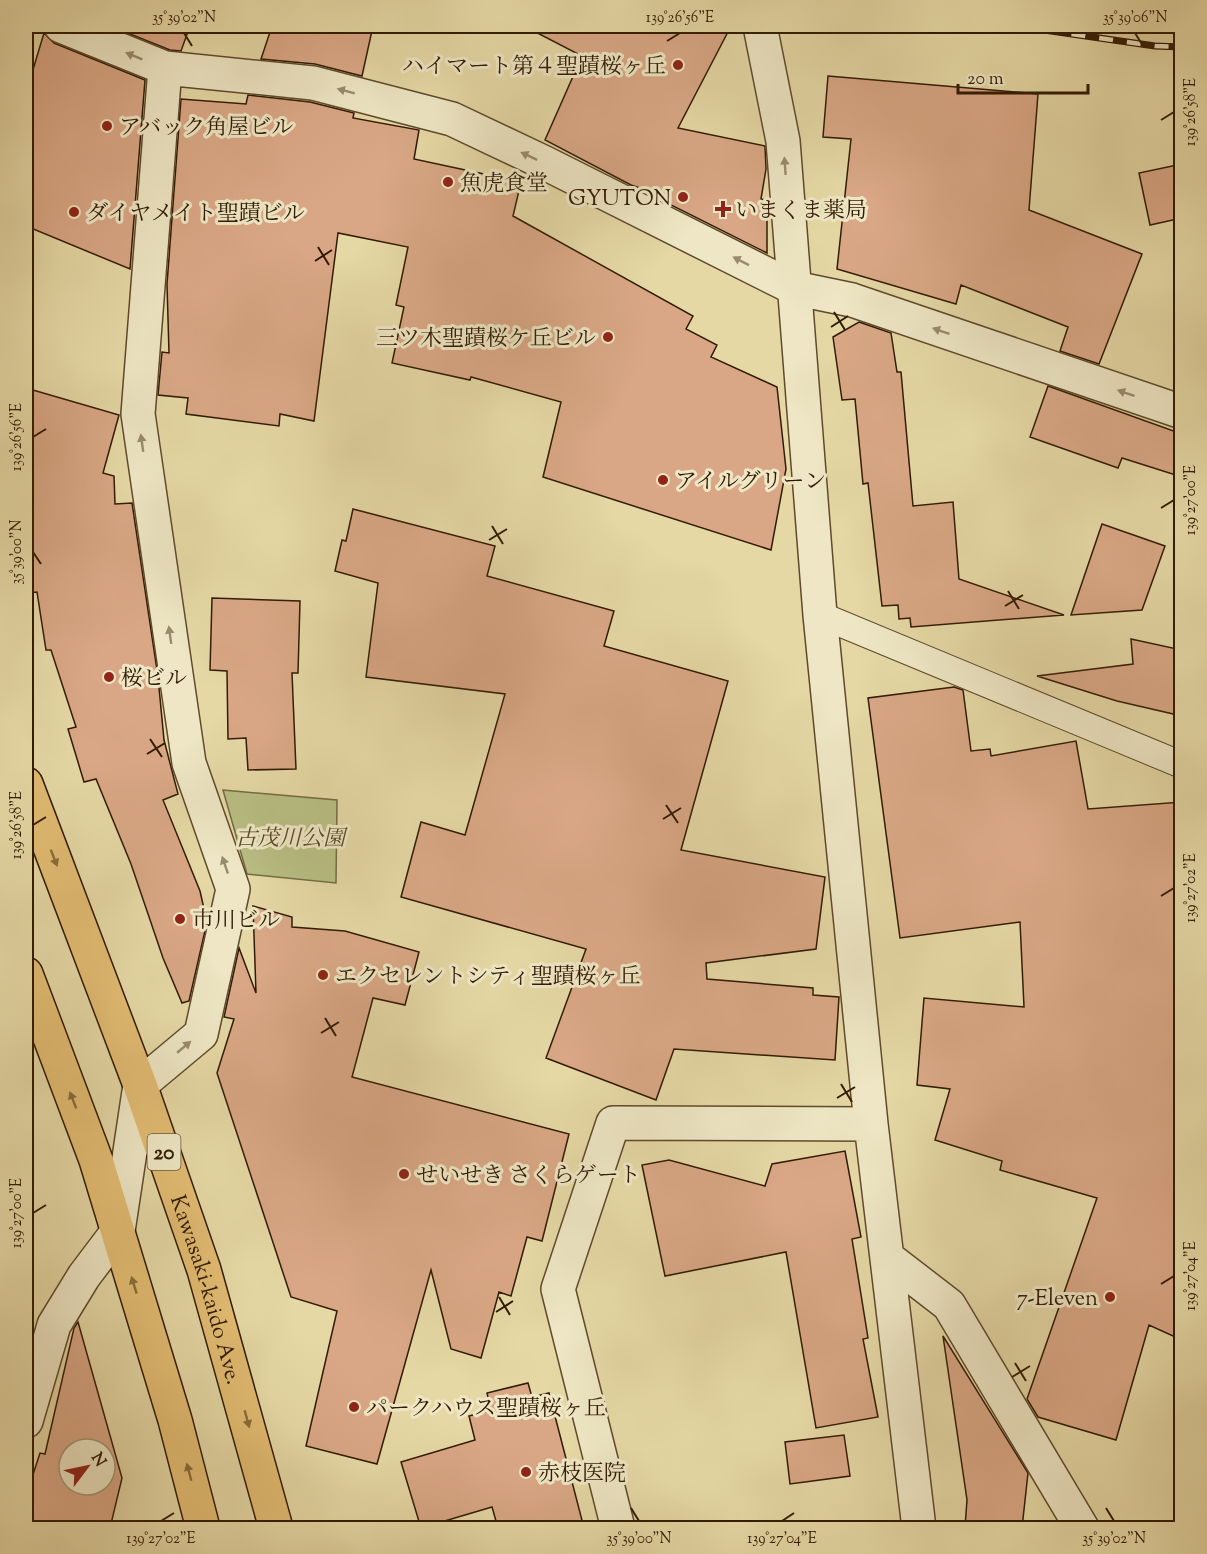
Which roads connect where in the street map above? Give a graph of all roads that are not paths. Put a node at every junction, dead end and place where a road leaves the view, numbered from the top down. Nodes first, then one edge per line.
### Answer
1 (61, 26) edge
2 (760, 26) edge
3 (165, 68) junction
4 (794, 288) junction
5 (1182, 412) edge
6 (820, 615) junction
7 (1182, 765) edge
8 (26, 784) edge
9 (26, 974) edge
10 (140, 1085) junction
11 (871, 1124) junction
12 (118, 1231) junction
13 (888, 1258) junction
14 (26, 1421) edge
15 (203, 1528) edge
16 (276, 1528) edge
17 (618, 1528) edge
18 (919, 1528) edge
19 (1082, 1528) edge

3 -> 1 street
4 -> 2 street
4 -> 3 street
10 -> 3 street
5 -> 4 street
4 - 6 street
6 - 7 lane
6 - 11 street
8 -> 10 main road, Kawasaki-kaido Ave. / 20
12 -> 9 main road
10 - 12 street
10 -> 16 main road, Kawasaki-kaido Ave. / 20
11 - 13 street
11 - 17 street
12 - 14 street
15 -> 12 main road
13 - 18 street
13 - 19 street

